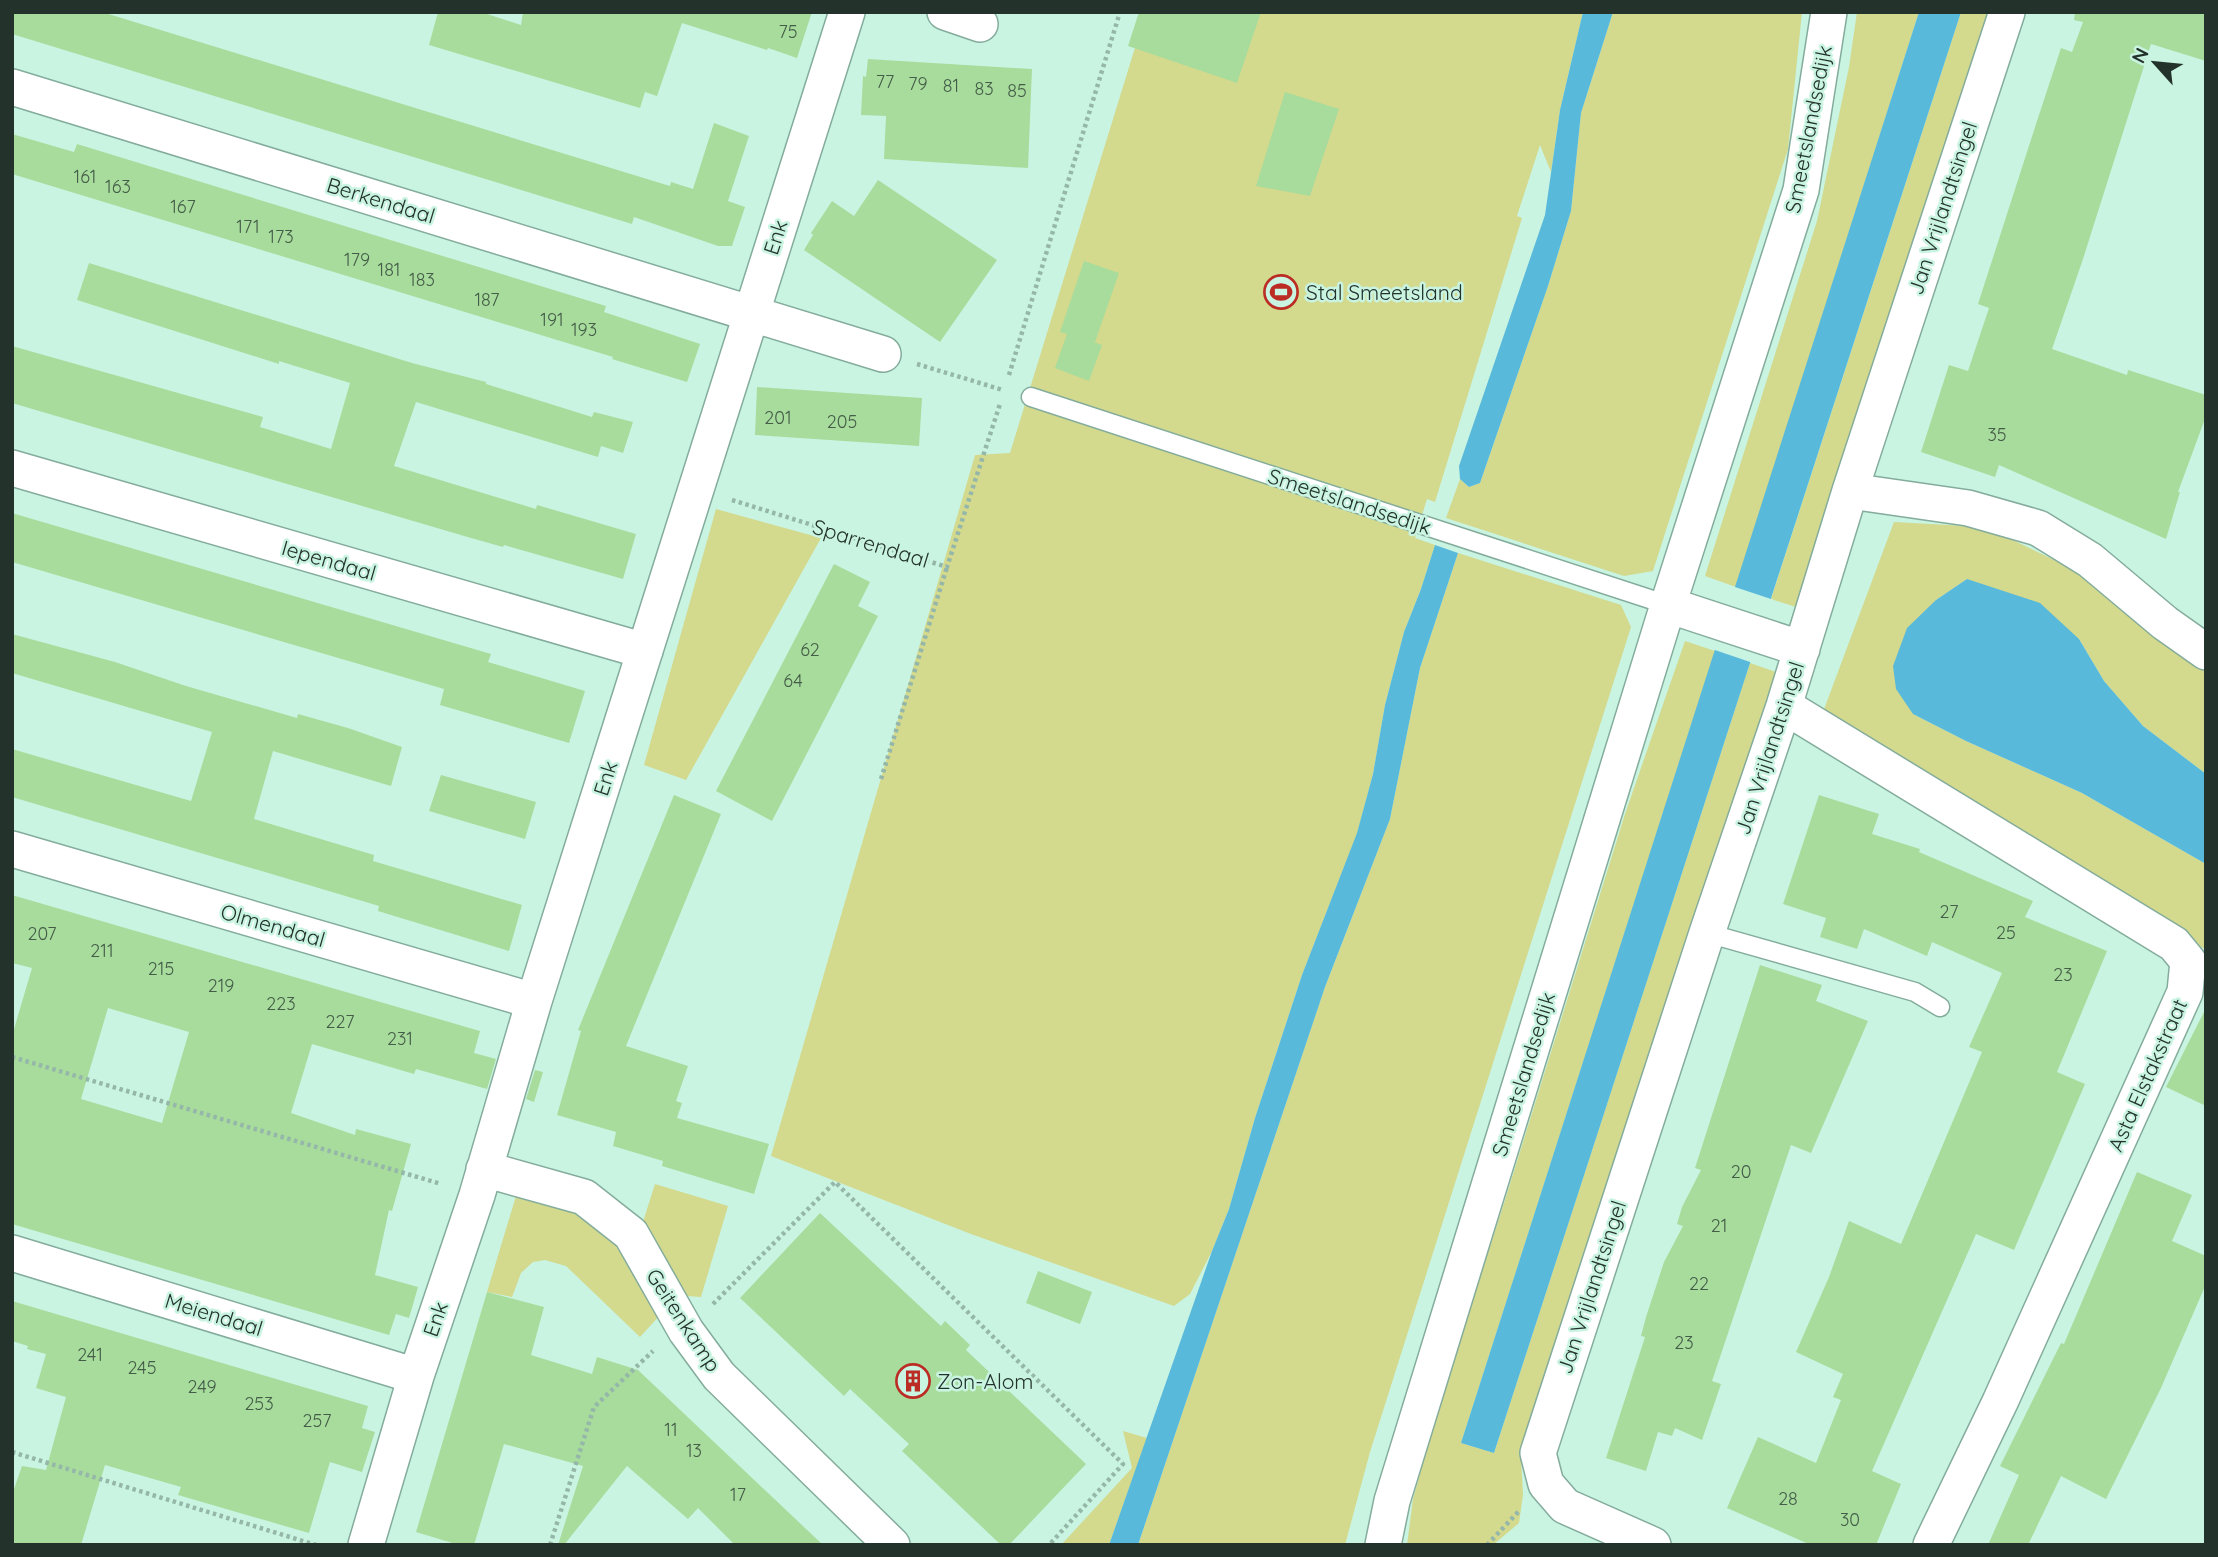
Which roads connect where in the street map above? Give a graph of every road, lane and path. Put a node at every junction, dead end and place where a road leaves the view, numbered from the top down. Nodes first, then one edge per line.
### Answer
1 (847, 12) edge
2 (945, 12) edge
3 (1120, 12) edge
4 (1829, 12) edge
5 (2007, 12) edge
6 (981, 24) dead end
7 (12, 88) edge
8 (750, 313) junction
9 (883, 354) joint
10 (1005, 390) junction
11 (1031, 397) joint
12 (12, 468) edge
13 (697, 489) junction
14 (1850, 491) junction
15 (947, 566) junction
16 (1684, 610) junction
17 (1790, 645) junction
18 (646, 651) junction
19 (2206, 652) edge
20 (1784, 706) junction
21 (881, 779) dead end
22 (12, 849) edge
23 (1707, 933) junction
24 (2197, 965) edge
25 (534, 1001) junction
26 (1940, 1007) dead end
27 (12, 1058) edge
28 (481, 1182) junction
29 (12, 1253) edge
30 (684, 1327) junction
31 (416, 1376) junction
32 (12, 1452) edge
33 (1555, 1495) junction
34 (316, 1545) edge
35 (366, 1545) edge
36 (550, 1545) edge
37 (892, 1545) edge
38 (1049, 1545) edge
39 (1382, 1545) edge
40 (1487, 1545) edge
41 (1653, 1545) edge
42 (1931, 1545) edge

1 - 8 street, Enk
2 - 6 street
3 - 10 path, Sparrendaal
4 - 16 street, Smeetslandsedijk
5 - 14 street, Jan Vrijlandtsingel
7 - 8 street, Berkendaal
8 - 9 street
8 - 13 street, Enk
9 - 10 path
10 - 11 path
10 - 15 path, Sparrendaal
11 - 16 lane, Smeetslandsedijk
12 - 18 street, Iependaal
13 - 15 path, Sparrendaal
13 - 18 street, Enk
14 - 17 street, Jan Vrijlandtsingel
14 - 19 street
15 - 21 path
16 - 17 street, Smeetslandsedijk
16 - 39 street, Smeetslandsedijk
17 - 20 street, Jan Vrijlandtsingel
18 - 25 street, Enk
20 - 23 street, Jan Vrijlandtsingel
20 - 24 street, Asta Elstakstraat
22 - 25 street, Olmendaal
23 - 26 lane
23 - 33 street, Jan Vrijlandtsingel
24 - 42 street, Asta Elstakstraat
25 - 28 street, Enk
27 - 28 path
28 - 30 street, Geitenkamp
28 - 31 street, Enk
29 - 31 street, Meiendaal
30 - 36 path
30 - 37 street, Geitenkamp
30 - 38 path
31 - 35 street, Enk
32 - 34 path
33 - 40 path
33 - 41 street

